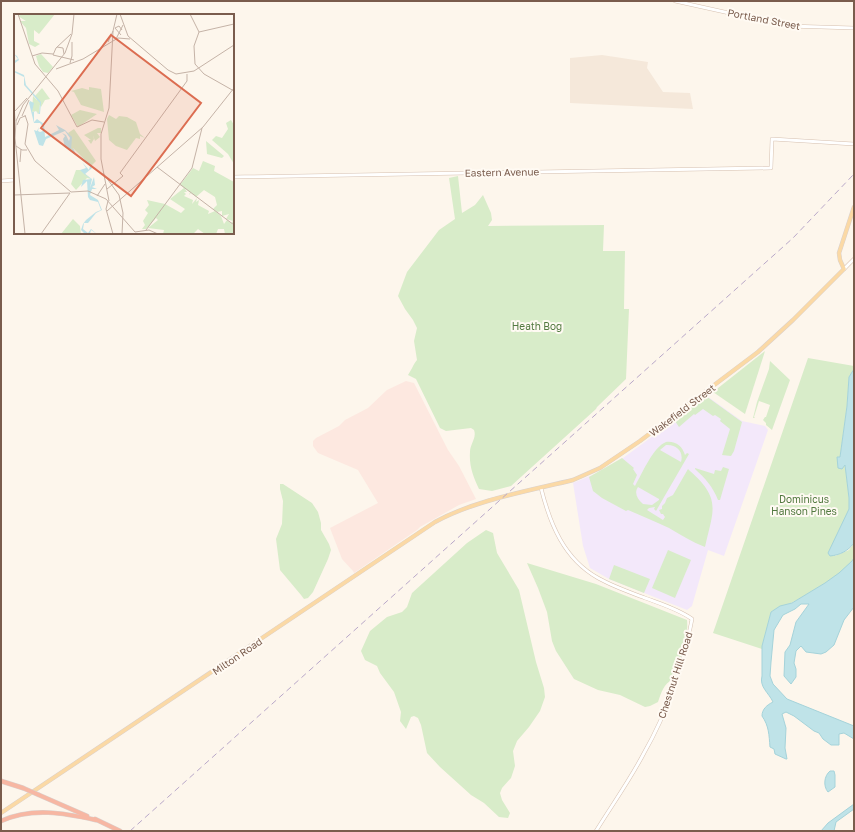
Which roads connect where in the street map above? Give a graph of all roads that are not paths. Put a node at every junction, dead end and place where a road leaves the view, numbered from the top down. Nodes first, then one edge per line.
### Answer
1 (675, 1) edge
2 (854, 28) edge
3 (854, 144) edge
4 (234, 177) edge
5 (14, 180) edge
6 (1, 181) edge
7 (854, 207) edge
8 (854, 259) edge
9 (844, 269) junction
10 (541, 488) junction
11 (476, 505) joint
12 (1, 780) edge
13 (1, 813) edge
14 (96, 820) junction
15 (1, 821) edge
16 (120, 831) edge
17 (596, 831) edge

1 - 2 street, Portland Street
3 - 4 street, Eastern Avenue
5 - 6 street
7 - 9 main road
8 - 9 street, Wakefield Street
9 - 10 main road, Wakefield Street
10 - 11 main road, Wakefield Street
10 - 17 street, Chestnut Hill Road
11 - 13 main road, Milton Road
12 - 14 highway, bridge
14 - 15 highway
14 - 16 highway

